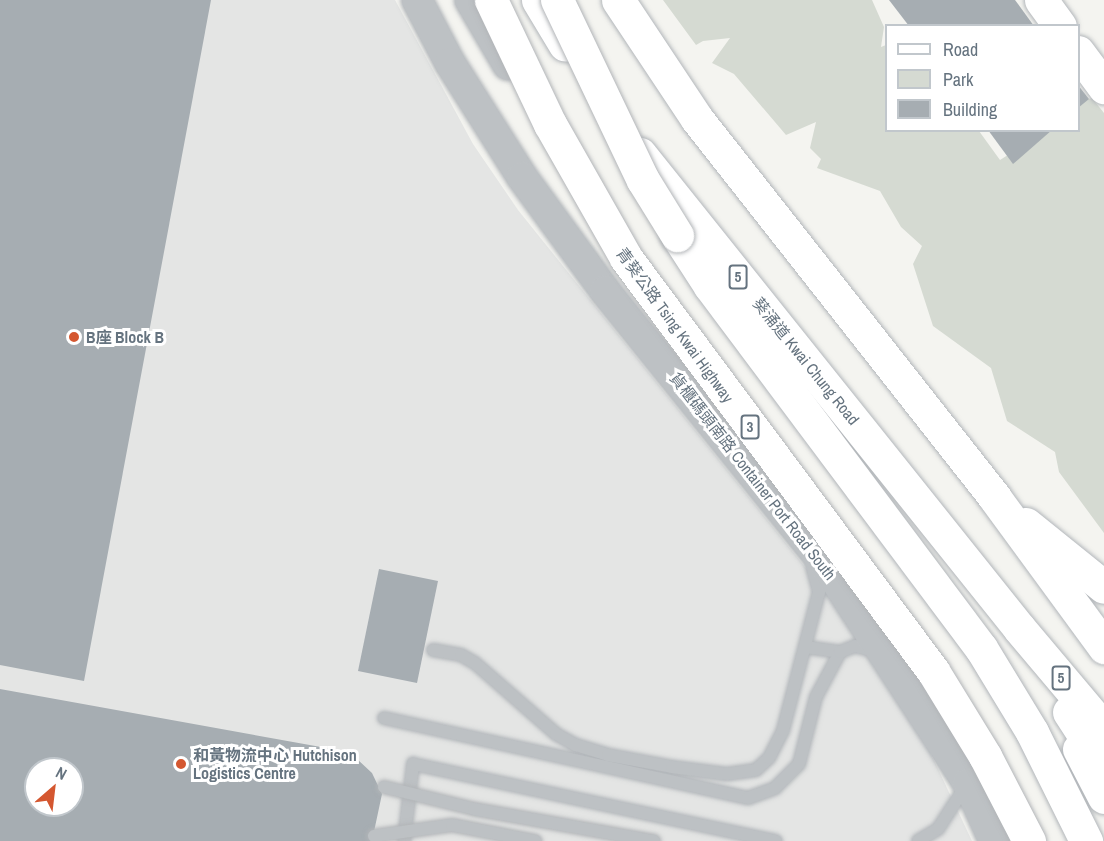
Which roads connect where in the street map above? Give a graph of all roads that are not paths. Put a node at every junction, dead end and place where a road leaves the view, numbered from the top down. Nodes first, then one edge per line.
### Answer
1 (417, 0) edge
2 (470, 0) edge
3 (491, 0) edge
4 (538, 0) edge
5 (557, 0) edge
6 (618, 0) edge
7 (1041, 0) edge
8 (1059, 24) edge
9 (1080, 55) edge
10 (1104, 87) edge
11 (995, 498) junction
12 (787, 514) junction
13 (1104, 587) edge
14 (1019, 628) junction
15 (805, 647) junction
16 (1104, 647) edge
17 (433, 650) dead end
18 (840, 652) junction
19 (888, 657) junction
20 (1039, 666) junction
21 (384, 718) dead end
22 (1104, 729) edge
23 (1104, 766) edge
24 (968, 783) junction
25 (384, 788) dead end
26 (1104, 797) edge
27 (374, 836) dead end
28 (404, 841) edge
29 (535, 841) edge
30 (654, 841) edge
31 (776, 841) edge
32 (918, 841) edge
33 (994, 841) edge
34 (1029, 841) edge
35 (1038, 841) edge
36 (1086, 841) edge

1 - 12 street, 貨櫃碼頭南路 Container Port Road South
2 - 35 street
3 - 34 main road, 青葵公路 Tsing Kwai Highway / 3, bridge
4 - 14 main road, 葵涌道 Kwai Chung Road / 5
5 - 36 main road, bridge
6 - 11 main road
7 - 8 main road
9 - 10 main road
11 - 13 main road
11 - 16 main road
12 - 15 lane
12 - 19 street, 貨櫃碼頭南路 Container Port Road South
14 - 20 main road, 葵涌道 Kwai Chung Road
14 - 22 main road, 葵涌道 Kwai Chung Road / 5
15 - 17 lane
15 - 18 lane
18 - 19 lane
18 - 21 lane
19 - 24 street, 貨櫃碼頭南路 Container Port Road South
20 - 23 main road, 葵涌道 Kwai Chung Road
20 - 26 main road
24 - 32 lane
24 - 33 street, 貨櫃碼頭南路 Container Port Road South
25 - 30 lane, bridge
27 - 29 lane, bridge
28 - 31 lane

